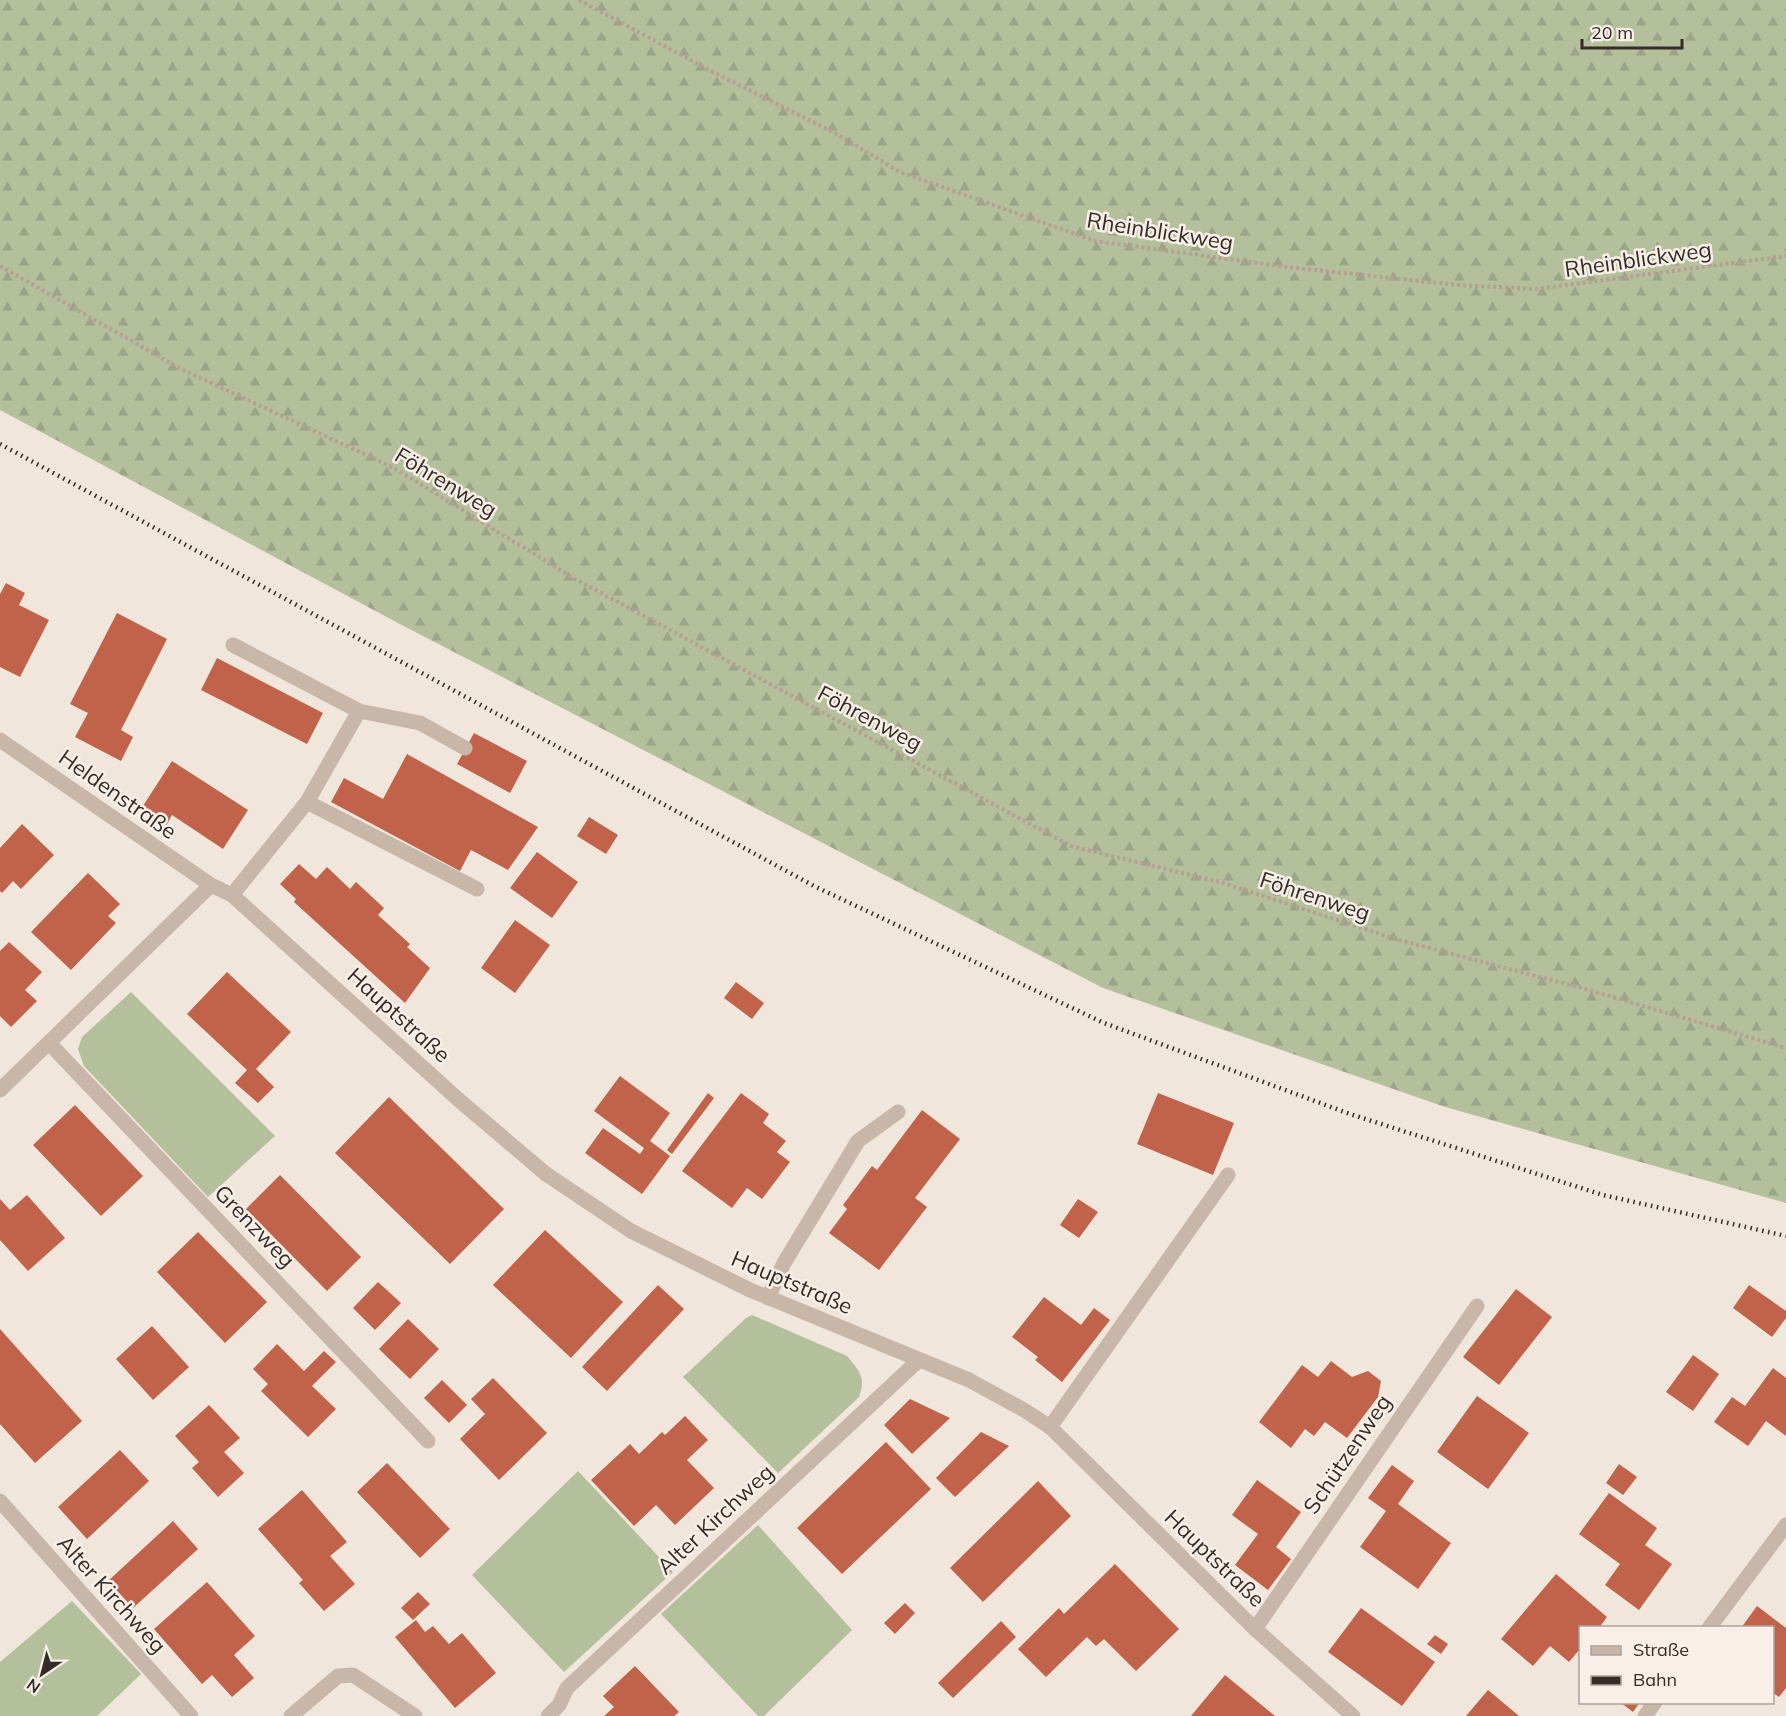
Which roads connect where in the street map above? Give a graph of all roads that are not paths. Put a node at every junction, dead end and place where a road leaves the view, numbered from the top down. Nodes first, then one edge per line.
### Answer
1 (233, 645) dead end
2 (359, 711) junction
3 (0, 740) edge
4 (465, 748) dead end
5 (307, 802) junction
6 (211, 885) junction
7 (477, 889) dead end
8 (232, 895) junction
9 (48, 1043) junction
10 (0, 1090) edge
11 (898, 1112) dead end
12 (1228, 1175) dead end
13 (768, 1298) junction
14 (1477, 1306) dead end
15 (920, 1360) junction
16 (1050, 1427) junction
17 (428, 1441) dead end
18 (0, 1501) edge
19 (1786, 1525) edge
20 (1710, 1626) edge
21 (1255, 1629) junction
22 (191, 1716) edge
23 (291, 1716) edge
24 (415, 1716) edge
25 (548, 1716) edge
26 (1353, 1716) edge

1 - 2 street
2 - 4 street
2 - 5 street
3 - 6 street, Heldenstraße
5 - 7 street
5 - 8 street
6 - 8 street, Hauptstraße
6 - 9 street
8 - 13 street, Hauptstraße
9 - 10 street
9 - 17 street, Grenzweg
11 - 13 street
12 - 16 street
13 - 15 street, Hauptstraße
14 - 21 street, Schützenweg
15 - 16 street, Hauptstraße
15 - 25 street, Alter Kirchweg
16 - 21 street, Hauptstraße
18 - 22 street, Alter Kirchweg
19 - 20 street
21 - 26 street, Hauptstraße
23 - 24 street

